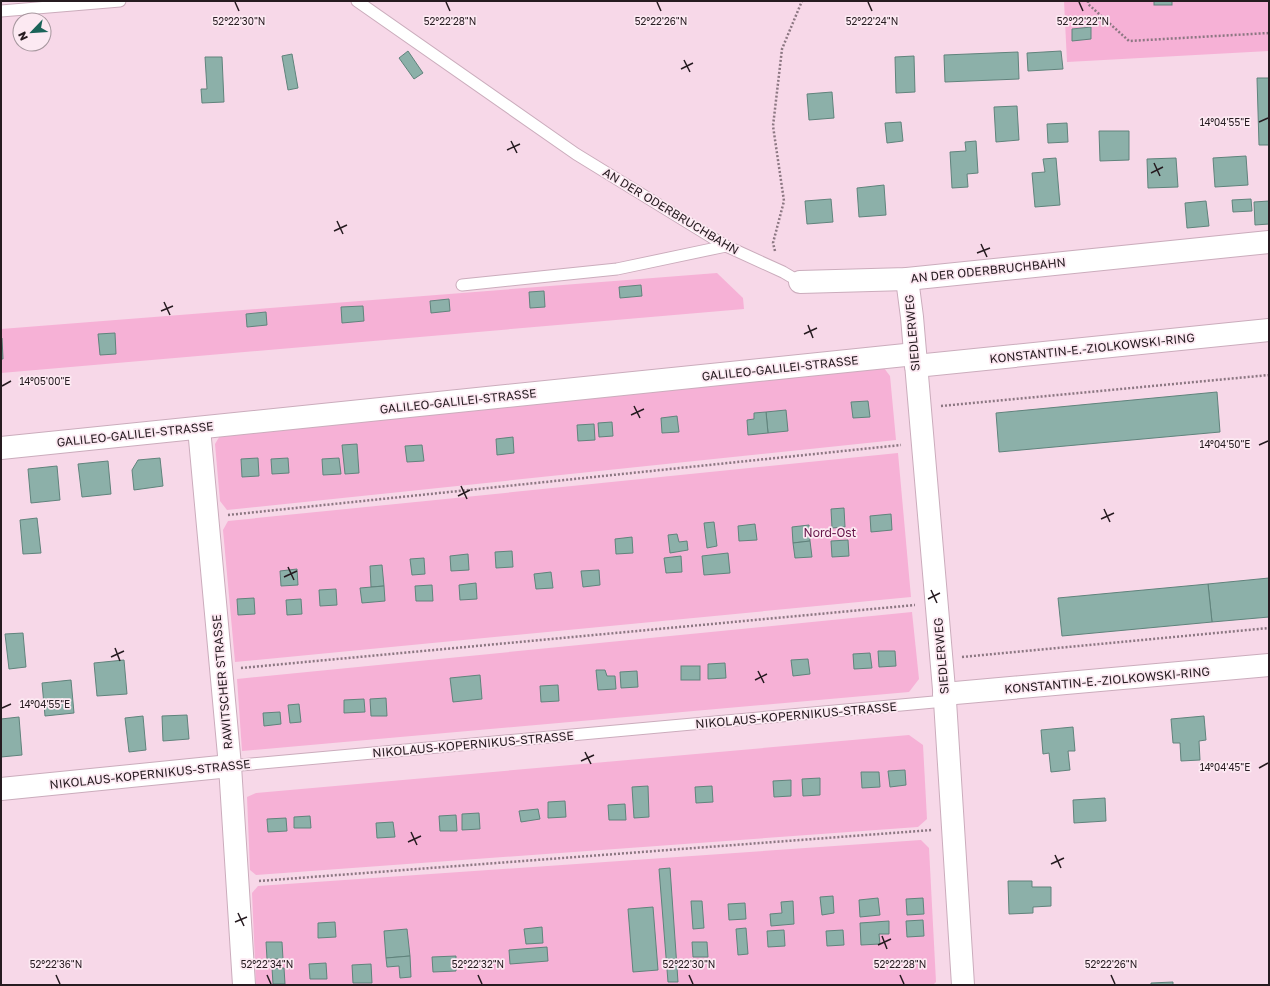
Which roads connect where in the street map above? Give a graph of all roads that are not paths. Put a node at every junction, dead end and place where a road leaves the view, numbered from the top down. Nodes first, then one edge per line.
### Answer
1 (120, 1) edge
2 (357, 1) edge
3 (1, 11) edge
4 (1269, 242) edge
5 (726, 246) junction
6 (791, 277) joint
7 (907, 279) junction
8 (462, 285) dead end
9 (1269, 330) edge
10 (915, 360) junction
11 (199, 428) junction
12 (1, 448) edge
13 (1269, 665) edge
14 (945, 698) junction
15 (230, 766) junction
16 (1, 789) edge
17 (244, 985) edge
18 (963, 985) edge

1 - 3 lane
2 - 5 lane, AN DER ODERBRUCHBAHN
4 - 7 street, AN DER ODERBRUCHBAHN
5 - 6 lane, AN DER ODERBRUCHBAHN
5 - 8 lane
6 - 7 street, AN DER ODERBRUCHBAHN
7 - 10 street, SIEDLERWEG
9 - 10 street, KONSTANTIN-E.-ZIOLKOWSKI-RING
10 - 11 street, GALILEO-GALILEI-STRASSE
10 - 14 street, SIEDLERWEG
11 - 12 street, GALILEO-GALILEI-STRASSE
11 - 15 street, RAWITSCHER STRASSE
13 - 14 street, KONSTANTIN-E.-ZIOLKOWSKI-RING
14 - 15 lane, NIKOLAUS-KOPERNIKUS-STRASSE
14 - 18 street, SIEDLERWEG
15 - 16 street, NIKOLAUS-KOPERNIKUS-STRASSE
15 - 17 street, RAWITSCHER STRASSE

